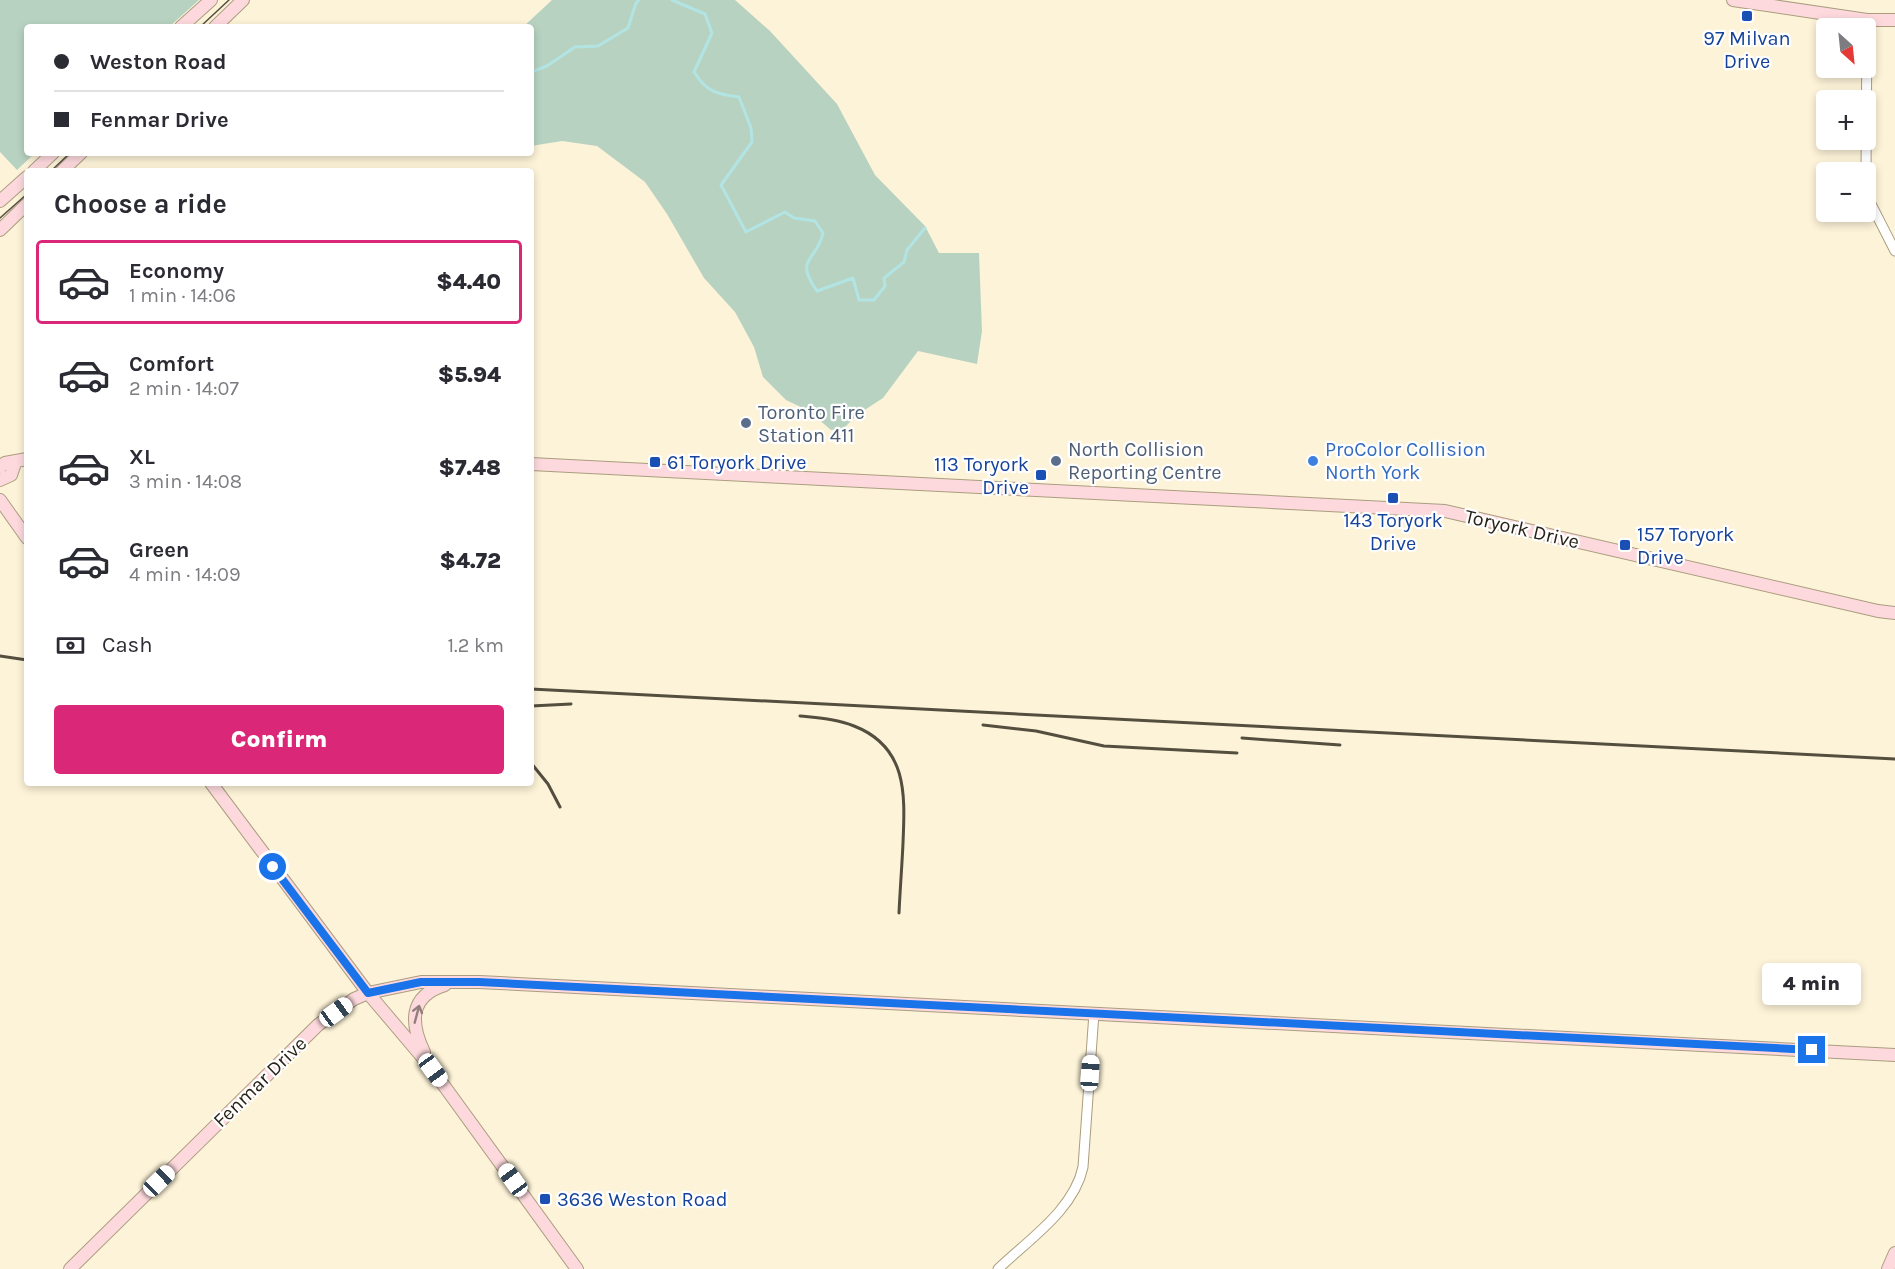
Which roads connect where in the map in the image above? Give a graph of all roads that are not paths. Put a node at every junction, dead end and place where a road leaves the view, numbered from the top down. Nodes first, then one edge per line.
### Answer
1 (211, 0) edge
2 (243, 0) edge
3 (1733, 0) edge
4 (1854, 18) edge
5 (1876, 20) edge
6 (1895, 20) edge
7 (184, 24) edge
8 (218, 24) edge
9 (1867, 78) edge
10 (50, 156) edge
11 (78, 156) edge
12 (1866, 162) edge
13 (37, 168) edge
14 (65, 168) edge
15 (24, 180) edge
16 (0, 201) edge
17 (24, 207) edge
18 (1876, 214) edge
19 (0, 230) edge
20 (1895, 251) edge
21 (21, 461) edge
22 (534, 464) edge
23 (0, 467) edge
24 (0, 480) edge
25 (0, 500) edge
26 (24, 534) edge
27 (1895, 613) edge
28 (214, 786) edge
29 (455, 983) junction
30 (368, 993) junction
31 (1094, 1013) junction
32 (1895, 1055) edge
33 (429, 1065) junction
34 (1895, 1253) edge
35 (70, 1269) edge
36 (577, 1269) edge
37 (998, 1269) edge
38 (1888, 1269) edge

1 - 7 street
2 - 8 street
3 - 4 street
5 - 6 street
9 - 12 street
10 - 13 street
11 - 14 street
15 - 16 street
17 - 19 street
18 - 20 street
21 - 23 street
21 - 24 street
22 - 27 street, Toryork Drive
25 - 26 street
28 - 30 street
29 - 30 street, Fenmar Drive
29 - 31 street, Fenmar Drive
33 -> 29 street
30 - 33 street
30 - 35 street, Fenmar Drive
31 - 32 street, Fenmar Drive
31 - 37 street
33 - 36 street
34 - 38 street

